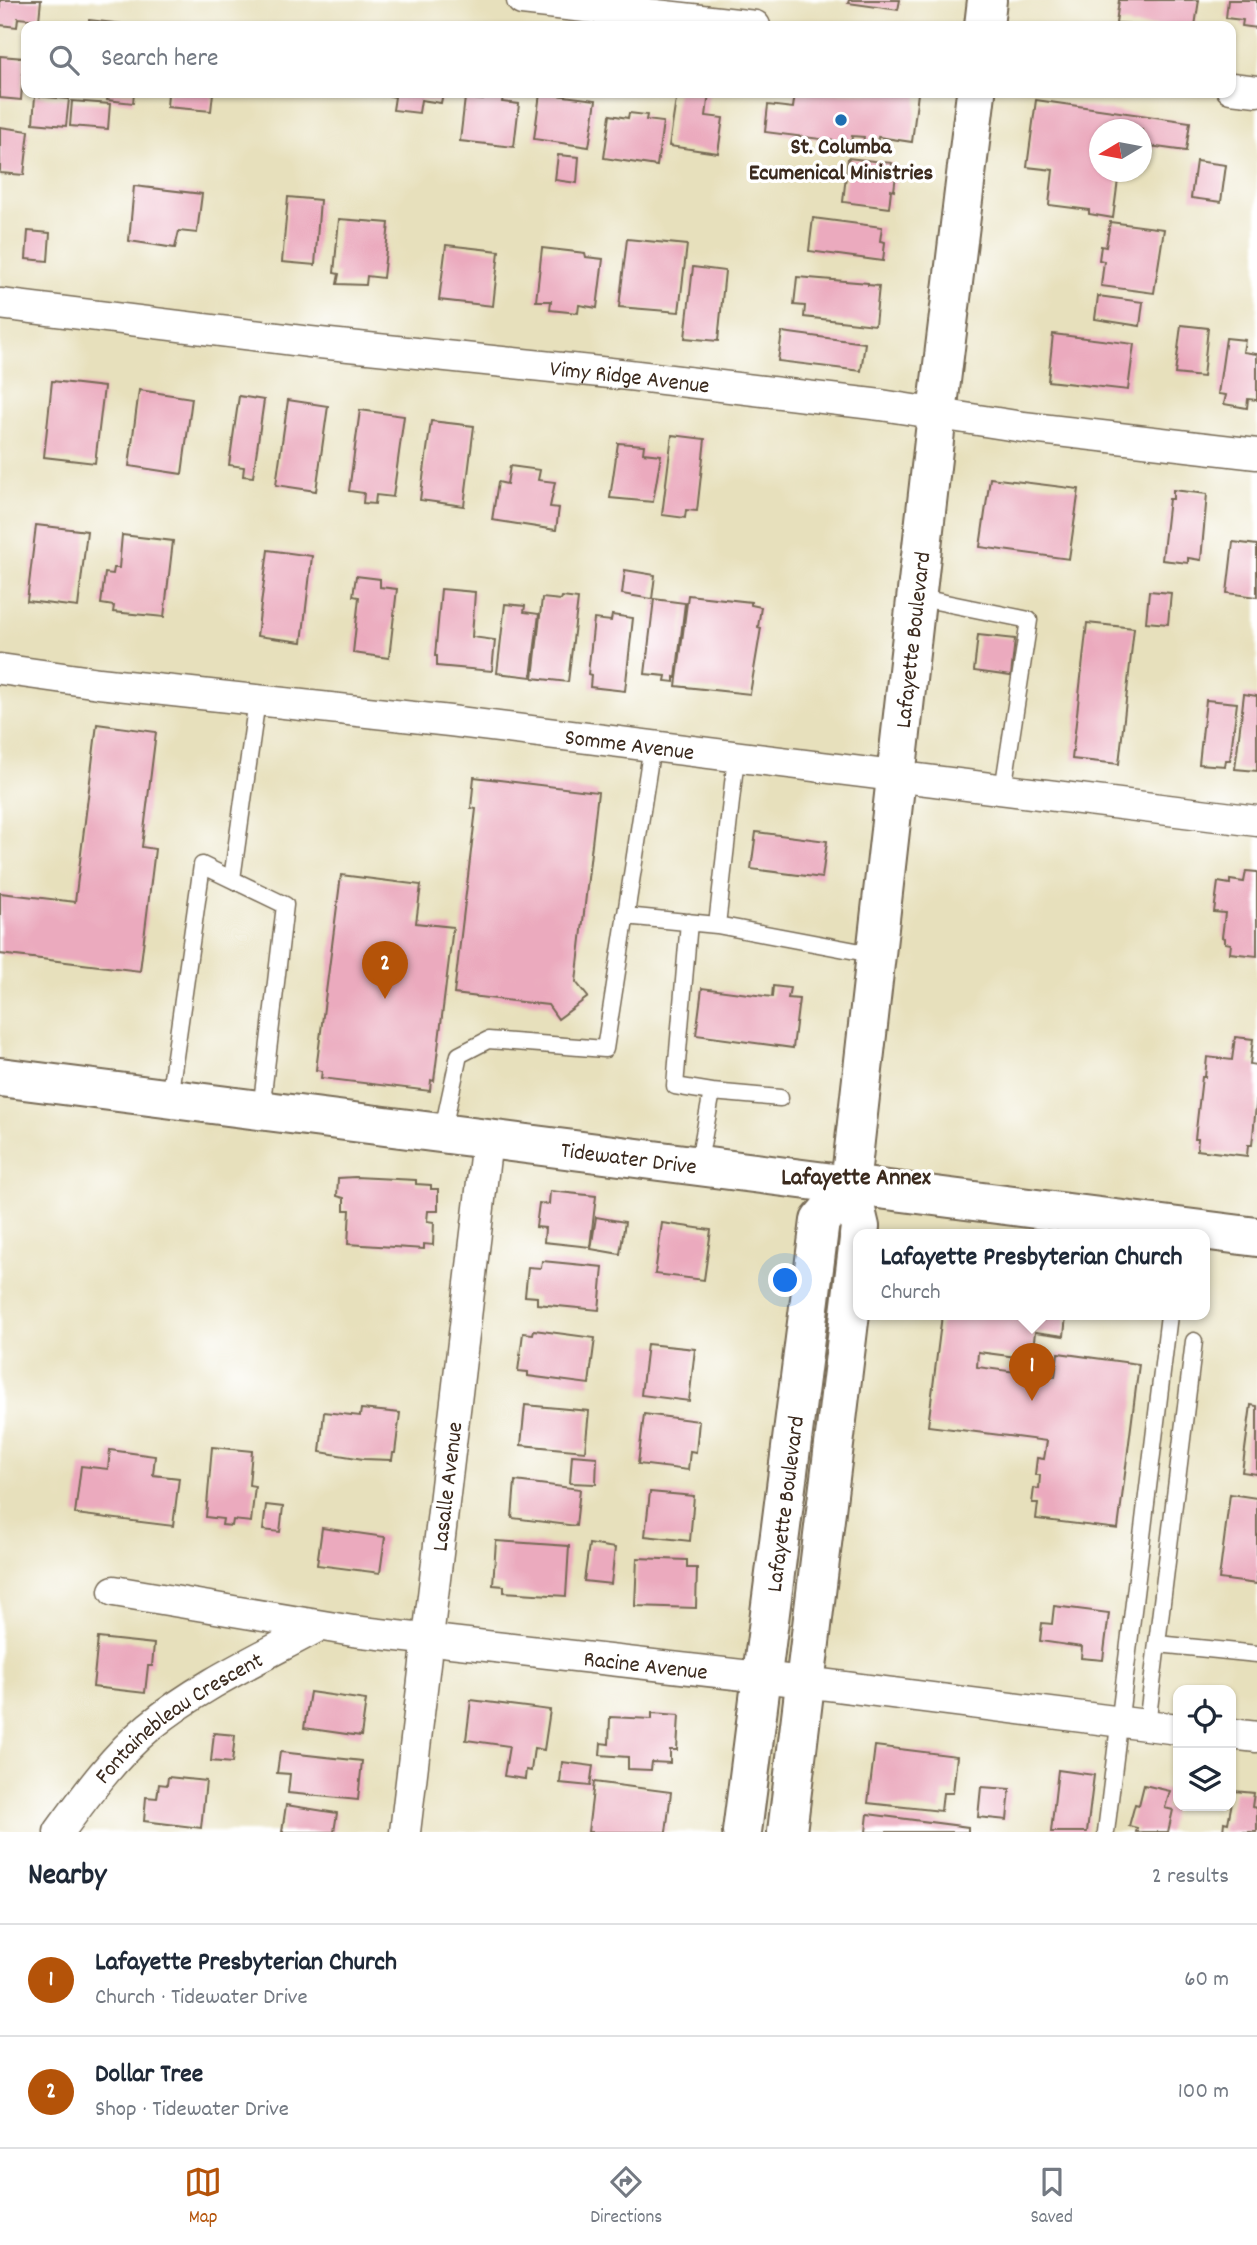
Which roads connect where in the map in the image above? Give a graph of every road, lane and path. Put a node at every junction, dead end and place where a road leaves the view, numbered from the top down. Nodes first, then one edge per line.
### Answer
1 (522, 0) edge
2 (987, 0) edge
3 (710, 21) edge
4 (985, 21) edge
5 (1236, 89) edge
6 (1257, 91) edge
7 (975, 98) edge
8 (0, 304) edge
9 (937, 414) junction
10 (1257, 454) edge
11 (916, 597) junction
12 (0, 670) edge
13 (257, 700) junction
14 (652, 746) junction
15 (736, 757) junction
16 (896, 777) junction
17 (1003, 790) junction
18 (1257, 821) edge
19 (232, 879) junction
20 (625, 916) junction
21 (689, 922) junction
22 (716, 925) junction
23 (877, 955) junction
24 (0, 1077) edge
25 (712, 1092) junction
26 (780, 1098) dead end
27 (169, 1099) junction
28 (261, 1111) junction
29 (442, 1134) junction
30 (487, 1140) junction
31 (698, 1166) junction
32 (850, 1185) junction
33 (860, 1229) edge
34 (1165, 1229) edge
35 (1210, 1233) edge
36 (1257, 1237) edge
37 (853, 1287) edge
38 (1169, 1320) edge
39 (1194, 1341) dead end
40 (114, 1591) dead end
41 (319, 1626) junction
42 (428, 1640) junction
43 (1158, 1644) junction
44 (1257, 1654) edge
45 (761, 1677) junction
46 (806, 1682) junction
47 (1134, 1723) junction
48 (1173, 1728) edge
49 (1236, 1735) edge
50 (1257, 1737) edge
51 (59, 1832) edge
52 (405, 1832) edge
53 (742, 1832) edge
54 (787, 1832) edge
55 (1106, 1832) edge

1 - 3 street
2 - 4 main road
5 - 6 street
7 - 9 main road, Lafayette Boulevard
8 - 9 street, Vimy Ridge Avenue
9 - 10 street, Vimy Ridge Avenue
9 - 11 main road, Lafayette Boulevard
11 - 16 main road, Lafayette Boulevard
11 - 17 lane
12 - 13 street, Somme Avenue
13 - 14 street, Somme Avenue
13 - 19 lane
14 - 15 street, Somme Avenue
14 - 20 lane
15 - 16 street, Somme Avenue
15 - 22 lane
16 - 17 street, Somme Avenue
16 - 23 main road, Lafayette Boulevard
17 - 18 street, Somme Avenue
19 - 27 lane
19 - 28 lane
20 - 21 lane
20 - 29 lane
21 - 22 lane
21 - 25 lane
22 - 23 lane
23 - 32 main road, Lafayette Boulevard
24 - 27 main road, Tidewater Drive
25 - 26 lane
25 - 31 lane
27 - 28 main road, Tidewater Drive
28 - 29 main road, Tidewater Drive
29 - 30 main road, Tidewater Drive
30 - 31 main road, Tidewater Drive
30 - 42 street, Lasalle Avenue
31 - 32 main road, Tidewater Drive
32 - 33 main road, Lafayette Boulevard
32 - 34 main road, Tidewater Drive
32 - 45 main road, Lafayette Boulevard
35 - 36 main road, Tidewater Drive
37 - 46 main road, Lafayette Boulevard
38 - 47 lane
39 - 43 lane
40 - 41 street, Racine Avenue
41 - 42 street, Racine Avenue
41 - 51 street, Fontainebleau Crescent
42 - 45 street, Racine Avenue
42 - 52 street, Lasalle Avenue
43 - 44 lane
43 - 47 lane
45 - 46 street, Racine Avenue
45 - 53 main road, Lafayette Boulevard
46 - 47 street, Racine Avenue
46 - 54 main road, Lafayette Boulevard
47 - 48 street, Racine Avenue
47 - 55 lane
49 - 50 street

